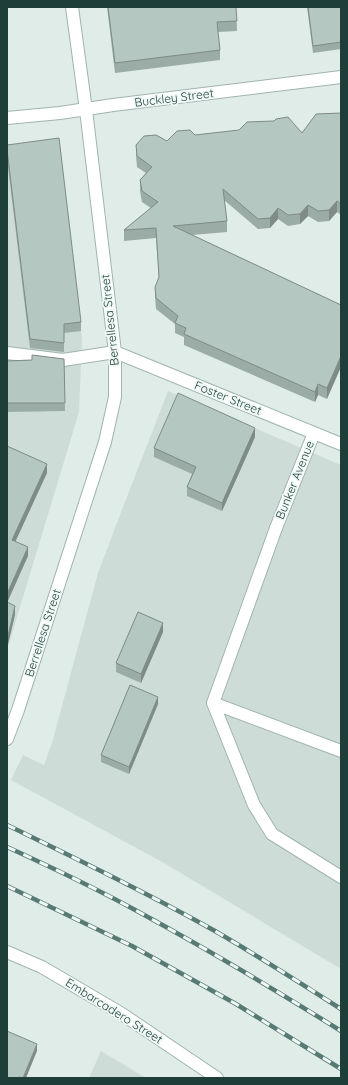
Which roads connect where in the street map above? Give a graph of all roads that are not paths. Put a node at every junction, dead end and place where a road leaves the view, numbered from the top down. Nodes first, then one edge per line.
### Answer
1 (72, 7) edge
2 (341, 77) edge
3 (86, 110) junction
4 (7, 118) edge
5 (8, 350) edge
6 (115, 352) junction
7 (314, 433) junction
8 (341, 444) edge
9 (213, 703) junction
10 (7, 739) edge
11 (341, 751) edge
12 (341, 877) edge
13 (7, 952) edge
14 (217, 1078) edge

1 - 3 street, Berrellesa Street
2 - 3 street, Buckley Street
3 - 4 street, Buckley Street
3 - 6 street, Berrellesa Street
5 - 6 street
6 - 7 street, Foster Street
6 - 10 street, Berrellesa Street
7 - 8 street, Foster Street
7 - 9 street, Bunker Avenue
9 - 11 street
9 - 12 street
13 - 14 street, Embarcadero Street

